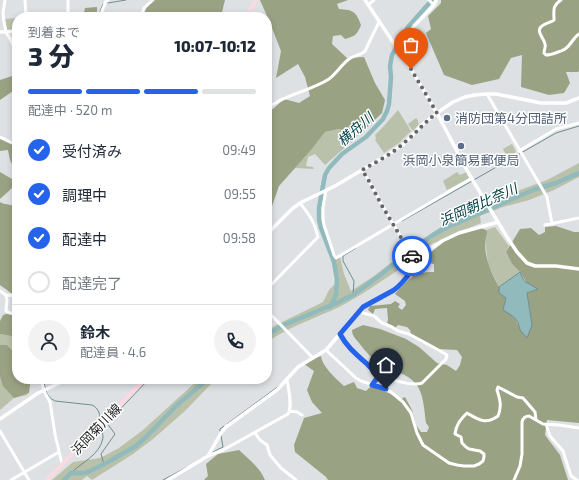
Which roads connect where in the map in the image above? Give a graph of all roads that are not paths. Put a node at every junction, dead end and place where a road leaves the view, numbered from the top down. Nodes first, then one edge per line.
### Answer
1 (5, 0) edge
2 (25, 0) edge
3 (68, 0) edge
4 (106, 0) edge
5 (153, 0) edge
6 (256, 0) edge
7 (365, 0) edge
8 (374, 0) edge
9 (429, 0) edge
10 (436, 0) edge
11 (561, 0) edge
12 (368, 5) junction
13 (434, 5) junction
14 (26, 12) edge
15 (68, 12) edge
16 (102, 12) edge
17 (143, 12) edge
18 (249, 12) edge
19 (379, 22) junction
20 (12, 31) edge
21 (0, 32) edge
22 (6, 32) junction
23 (579, 34) edge
24 (12, 42) edge
25 (401, 54) junction
26 (487, 94) junction
27 (579, 98) edge
28 (272, 105) edge
29 (437, 113) junction
30 (579, 123) edge
31 (0, 137) edge
32 (12, 143) edge
33 (520, 152) junction
34 (362, 170) junction
35 (473, 180) junction
36 (326, 190) junction
37 (300, 203) junction
38 (579, 218) edge
39 (498, 222) junction
40 (552, 224) junction
41 (394, 225) junction
42 (545, 225) dead end
43 (272, 228) edge
44 (418, 262) junction
45 (579, 269) edge
46 (272, 284) edge
47 (0, 291) edge
48 (6, 295) junction
49 (12, 296) edge
50 (360, 310) junction
51 (12, 313) edge
52 (272, 316) edge
53 (340, 334) junction
54 (326, 350) junction
55 (313, 358) junction
56 (380, 374) junction
57 (287, 379) junction
58 (42, 384) edge
59 (58, 384) edge
60 (140, 384) edge
61 (372, 385) junction
62 (44, 391) junction
63 (290, 411) junction
64 (302, 415) dead end
65 (0, 419) edge
66 (536, 420) junction
67 (546, 424) junction
68 (579, 428) edge
69 (0, 431) edge
70 (255, 433) junction
71 (59, 452) junction
72 (208, 456) junction
73 (62, 464) junction
74 (24, 472) junction
75 (11, 480) edge
76 (29, 480) edge
77 (48, 480) edge
78 (168, 480) edge
79 (296, 480) edge
80 (514, 480) edge
81 (577, 480) edge

1 - 22 street
2 - 14 street
3 - 15 street
4 - 16 street
5 - 17 street
6 - 18 main road
7 - 12 street
8 - 12 street
9 - 13 street
10 - 13 street
11 - 23 street
12 - 19 street
13 - 25 street
19 - 25 street
19 - 28 street
20 - 22 street
21 - 22 street
22 - 24 street
25 - 29 street
26 - 27 street
26 - 29 street
26 - 33 street
29 - 34 street
29 - 35 street
30 - 33 street
31 - 32 street
33 - 40 street
34 - 36 street
34 - 41 street
35 - 39 street
35 - 41 street
36 - 37 street
36 - 41 street
37 - 43 street
37 - 46 street
38 - 40 street
39 - 44 street
39 - 45 street
40 - 42 street
41 - 44 street
44 - 50 street
47 - 48 street
48 - 49 street
48 - 51 street
50 - 53 street
50 - 56 street
52 - 55 street
53 - 54 street
53 - 56 street
54 - 55 street
54 - 61 street
55 - 57 street
56 - 61 street
57 - 63 street
57 - 72 street
58 - 62 street
59 - 62 street
60 - 73 main road, 浜岡菊川線
61 - 66 street
62 - 65 street
62 - 71 street
63 - 64 street
63 - 70 street
66 - 67 street
66 - 80 street
67 - 68 street
67 - 81 street
69 - 74 street
70 - 72 street
70 - 79 street
71 - 73 street
71 - 74 street
72 - 78 street
73 - 77 main road, 浜岡菊川線
74 - 75 street
74 - 76 street

